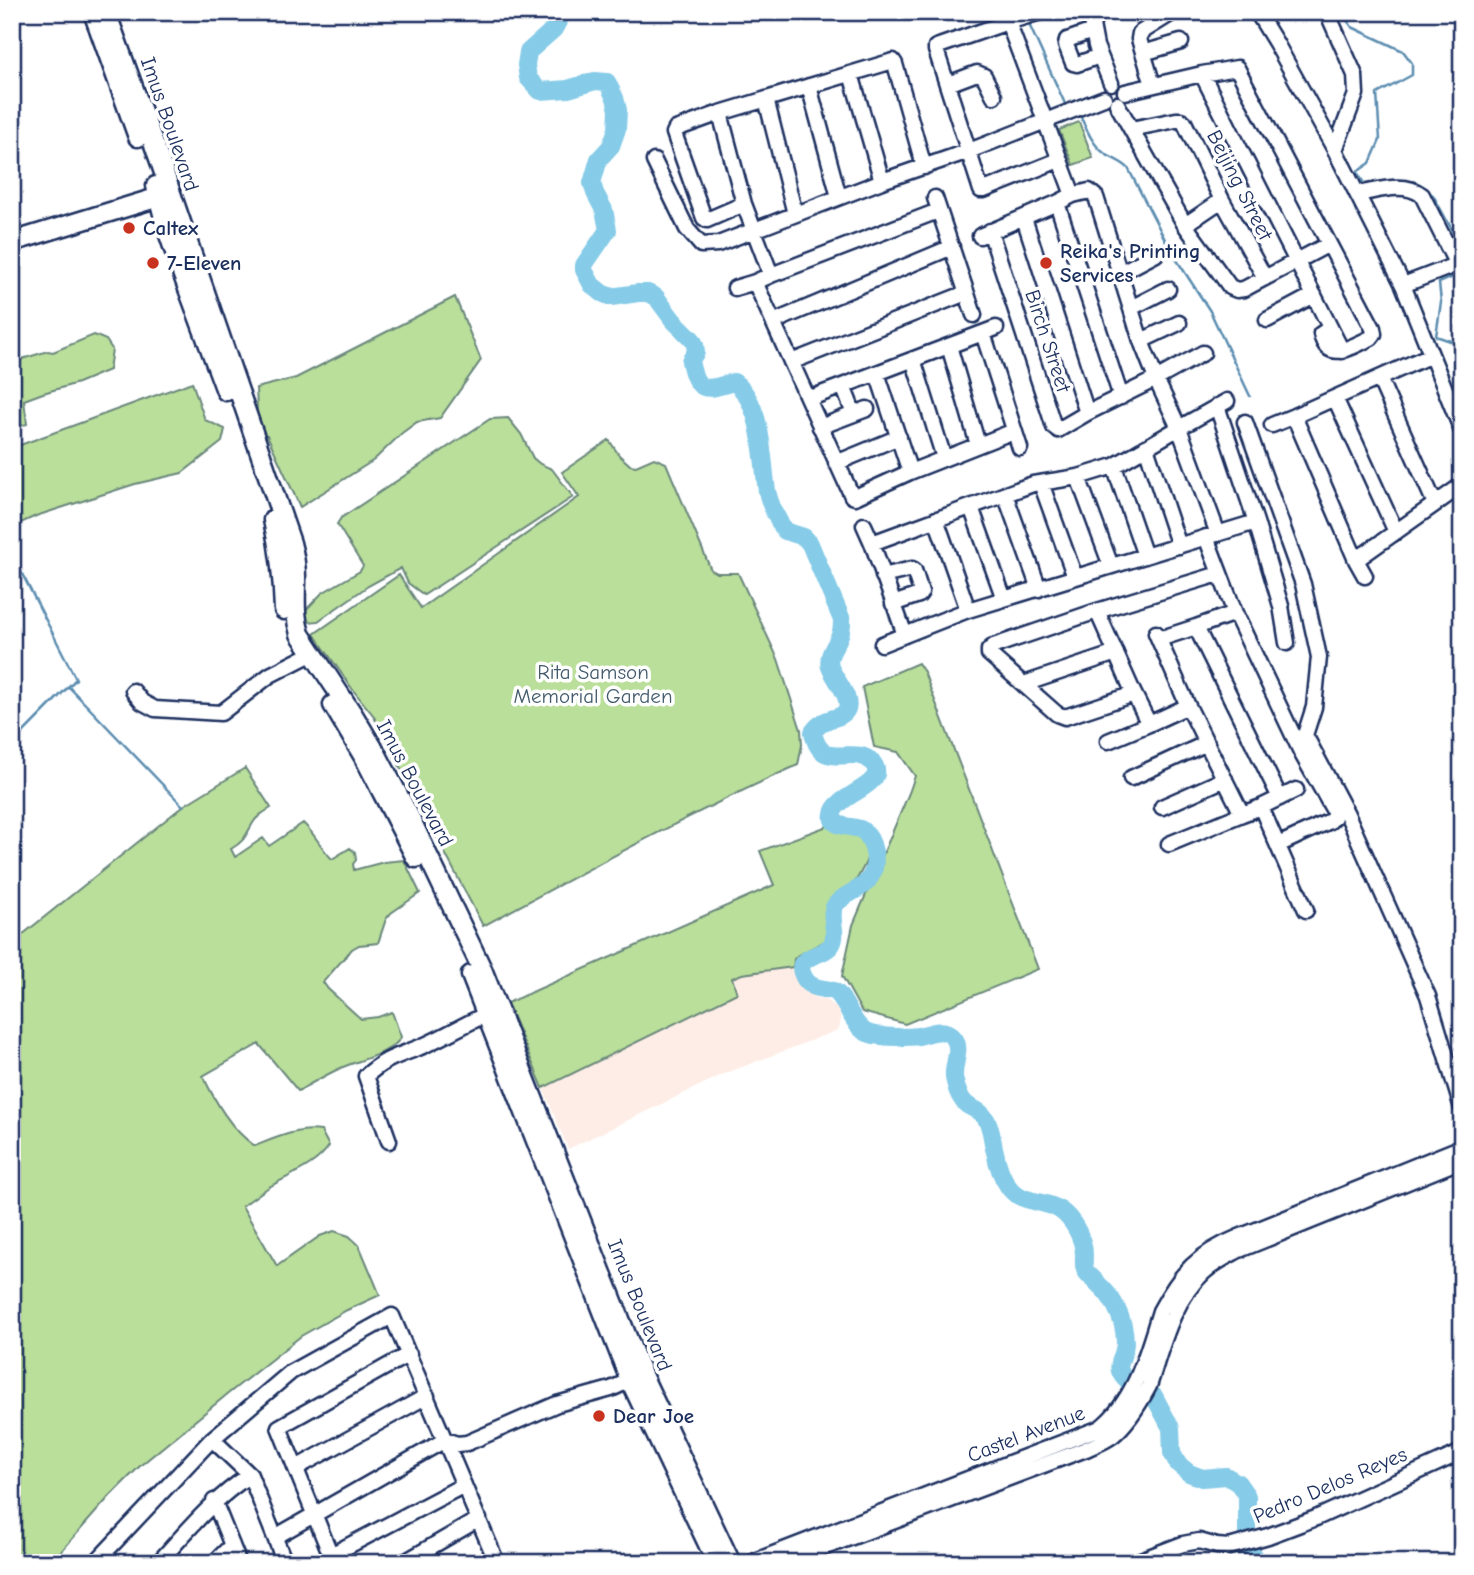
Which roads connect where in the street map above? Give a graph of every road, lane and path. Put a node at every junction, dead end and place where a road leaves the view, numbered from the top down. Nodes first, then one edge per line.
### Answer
1 (93, 12) edge
2 (106, 12) edge
3 (1041, 12) edge
4 (1098, 12) edge
5 (1257, 12) edge
6 (1327, 12) edge
7 (1169, 15) edge
8 (1008, 22) junction
9 (1093, 31) junction
10 (1143, 53) junction
11 (1100, 56) junction
12 (851, 74) junction
13 (1202, 74) junction
14 (948, 84) junction
15 (1153, 85) junction
16 (809, 86) junction
17 (994, 96) dead end
18 (1116, 98) junction
19 (766, 99) junction
20 (720, 113) junction
21 (1046, 120) junction
22 (1131, 129) junction
23 (1335, 150) junction
24 (969, 151) junction
25 (654, 160) dead end
26 (1059, 160) junction
27 (924, 167) junction
28 (882, 181) junction
29 (1357, 194) junction
30 (165, 195) junction
31 (1073, 195) junction
32 (839, 197) junction
33 (1222, 200) junction
34 (1057, 203) junction
35 (744, 204) junction
36 (795, 214) junction
37 (1024, 218) junction
38 (1185, 225) junction
39 (754, 230) junction
40 (12, 242) edge
41 (1329, 244) junction
42 (952, 247) junction
43 (1156, 254) dead end
44 (1297, 261) junction
45 (1120, 273) junction
46 (771, 275) junction
47 (1265, 278) junction
48 (755, 282) junction
49 (1402, 285) junction
50 (735, 288) dead end
51 (1168, 289) dead end
52 (967, 293) junction
53 (1314, 295) junction
54 (1131, 308) junction
55 (974, 315) dead end
56 (1267, 320) dead end
57 (773, 322) junction
58 (1179, 323) dead end
59 (1141, 341) junction
60 (949, 346) junction
61 (1203, 353) dead end
62 (1431, 355) junction
63 (913, 359) junction
64 (791, 362) junction
65 (877, 373) junction
66 (1378, 378) junction
67 (1156, 379) junction
68 (843, 386) junction
69 (1121, 397) junction
70 (1335, 398) junction
71 (808, 400) junction
72 (1087, 413) junction
73 (1294, 416) junction
74 (1245, 422) dead end
75 (1272, 425) dead end
76 (820, 427) junction
77 (1179, 428) junction
78 (1014, 431) junction
79 (1462, 431) edge
80 (899, 437) junction
81 (978, 445) junction
82 (1146, 447) junction
83 (1020, 448) dead end
84 (944, 458) junction
85 (836, 463) junction
86 (1114, 466) junction
87 (910, 472) junction
88 (1078, 477) junction
89 (1041, 483) junction
90 (1462, 485) edge
91 (1005, 495) junction
92 (1435, 504) junction
93 (971, 507) junction
94 (936, 519) junction
95 (1256, 522) junction
96 (864, 525) dead end
97 (1396, 532) junction
98 (1212, 535) junction
99 (872, 543) junction
100 (1179, 546) junction
101 (1145, 556) junction
102 (1356, 560) junction
103 (1111, 566) junction
104 (1219, 573) junction
105 (883, 576) junction
106 (1365, 576) dead end
107 (1076, 577) junction
108 (1038, 589) junction
109 (1004, 599) junction
110 (893, 604) junction
111 (968, 610) junction
112 (1097, 611) junction
113 (1235, 613) junction
114 (1196, 627) junction
115 (905, 635) junction
116 (1287, 643) dead end
117 (882, 644) dead end
118 (1116, 653) junction
119 (308, 656) junction
120 (1024, 684) junction
121 (133, 691) dead end
122 (1134, 694) junction
123 (1188, 706) junction
124 (1149, 724) junction
125 (1108, 741) dead end
126 (1207, 743) junction
127 (1131, 778) dead end
128 (1225, 779) junction
129 (1296, 790) dead end
130 (1280, 798) junction
131 (1162, 807) dead end
132 (1261, 807) junction
133 (1242, 814) junction
134 (1169, 844) dead end
135 (1278, 845) junction
136 (1306, 910) dead end
137 (492, 1012) junction
138 (1461, 1101) edge
139 (389, 1141) dead end
140 (1462, 1147) edge
141 (1462, 1160) edge
142 (409, 1353) junction
143 (636, 1377) junction
144 (427, 1396) junction
145 (212, 1439) junction
146 (445, 1440) junction
147 (1462, 1451) edge
148 (296, 1468) junction
149 (250, 1475) junction
150 (464, 1485) junction
151 (214, 1501) junction
152 (314, 1514) junction
153 (478, 1519) junction
154 (275, 1537) junction
155 (232, 1545) junction
156 (1166, 1557) edge
157 (332, 1559) edge
158 (95, 1563) edge
159 (158, 1563) edge
160 (214, 1563) edge
161 (239, 1563) edge
162 (285, 1563) edge
163 (403, 1563) edge
164 (497, 1563) edge
165 (717, 1563) edge
166 (731, 1563) edge
167 (750, 1563) edge
168 (783, 1563) edge
169 (1133, 1563) edge

1 - 30 main road, Imus Boulevard
2 - 30 main road, Imus Boulevard
3 - 8 street
4 - 9 street
5 - 23 street
6 - 23 street
7 - 10 street
7 - 10 street
8 - 14 street
8 - 21 street
9 - 11 street
9 - 11 street
10 - 15 street
11 - 18 street
12 - 16 street
12 - 27 street
12 - 28 street
13 - 15 street
13 - 41 street
13 - 44 street
14 - 17 street
14 - 24 street
15 - 18 street
16 - 19 street
16 - 32 street
18 - 21 street
18 - 22 street
19 - 20 street
19 - 36 street
20 - 35 street
20 - 35 street
21 - 24 street
21 - 26 street
22 - 33 street, Beijing Street
22 - 38 street
23 - 29 street
24 - 26 street
24 - 27 street
25 - 39 street
26 - 31 street
27 - 28 street
28 - 32 street
29 - 49 street
29 - 49 street
30 - 40 main road
30 - 119 main road, Imus Boulevard
31 - 34 street
31 - 45 street
32 - 36 street
33 - 38 street
33 - 47 street, Beijing Street
34 - 37 street
34 - 69 street
35 - 39 street
36 - 39 street
37 - 72 street
37 - 72 street, Birch Street
38 - 47 street
39 - 46 street
41 - 44 street
41 - 53 street
42 - 46 street
42 - 52 street
42 - 57 street
43 - 45 street
44 - 47 street
44 - 53 street
45 - 54 street
46 - 48 street
48 - 50 street
48 - 57 street
49 - 62 street
51 - 54 street
52 - 55 street
52 - 64 street
53 - 56 street
54 - 59 street
57 - 64 street
58 - 59 street
59 - 67 street
60 - 63 street
60 - 78 street
60 - 81 street
61 - 67 street
62 - 66 street
62 - 79 street
63 - 65 street
63 - 84 street
64 - 71 street
65 - 68 street
65 - 80 street
66 - 70 street
66 - 92 street
67 - 69 street
67 - 77 street
68 - 71 street
68 - 76 street
69 - 72 street
70 - 73 street
70 - 97 street
71 - 76 street
73 - 75 street
73 - 102 street
74 - 138 street
76 - 85 street
77 - 82 street
77 - 95 street
77 - 98 street
78 - 81 street
78 - 83 street
80 - 85 street
80 - 87 street
81 - 84 street
82 - 86 street
82 - 100 street
84 - 87 street
85 - 87 street
86 - 88 street
86 - 101 street
88 - 89 street
88 - 103 street
89 - 91 street
89 - 107 street
90 - 92 street
91 - 93 street
91 - 108 street
92 - 97 street
93 - 94 street
93 - 109 street
94 - 99 street
94 - 111 street
95 - 98 street
95 - 116 street
96 - 99 street
97 - 102 street
98 - 100 street
98 - 104 street
99 - 105 street
100 - 101 street
101 - 103 street
102 - 106 street
103 - 107 street
104 - 112 street
104 - 113 street
105 - 110 street
105 - 110 street
107 - 108 street
108 - 109 street
109 - 111 street
110 - 115 street
111 - 115 street
112 - 118 street
112 - 120 street
113 - 114 street
113 - 135 street
114 - 123 street
114 - 130 street
115 - 117 street
118 - 120 street
118 - 122 street
119 - 121 street
119 - 137 main road, Imus Boulevard
120 - 122 street
122 - 124 street
123 - 124 street
123 - 126 street
124 - 125 street
126 - 127 street
126 - 128 street
128 - 131 street
128 - 133 street
129 - 130 street
130 - 132 street
132 - 133 street
132 - 135 street
133 - 134 street
135 - 136 street
137 - 139 street
137 - 143 main road, Imus Boulevard
140 - 167 street, Castel Avenue
141 - 168 street, Castel Avenue
142 - 144 street
142 - 145 street
142 - 148 street
143 - 146 street
143 - 165 main road, Imus Boulevard
143 - 166 main road, Imus Boulevard
144 - 146 street
144 - 148 street
145 - 149 street
145 - 158 street
146 - 150 street
146 - 152 street
147 - 156 street, Pedro Delos Reyes
148 - 152 street
149 - 151 street
149 - 154 street
150 - 153 street
150 - 157 street
151 - 155 street
151 - 159 street
152 - 154 street
152 - 157 street
153 - 163 street
153 - 164 street
154 - 162 street
155 - 160 street
155 - 161 street
156 - 169 street, Pedro Delos Reyes

